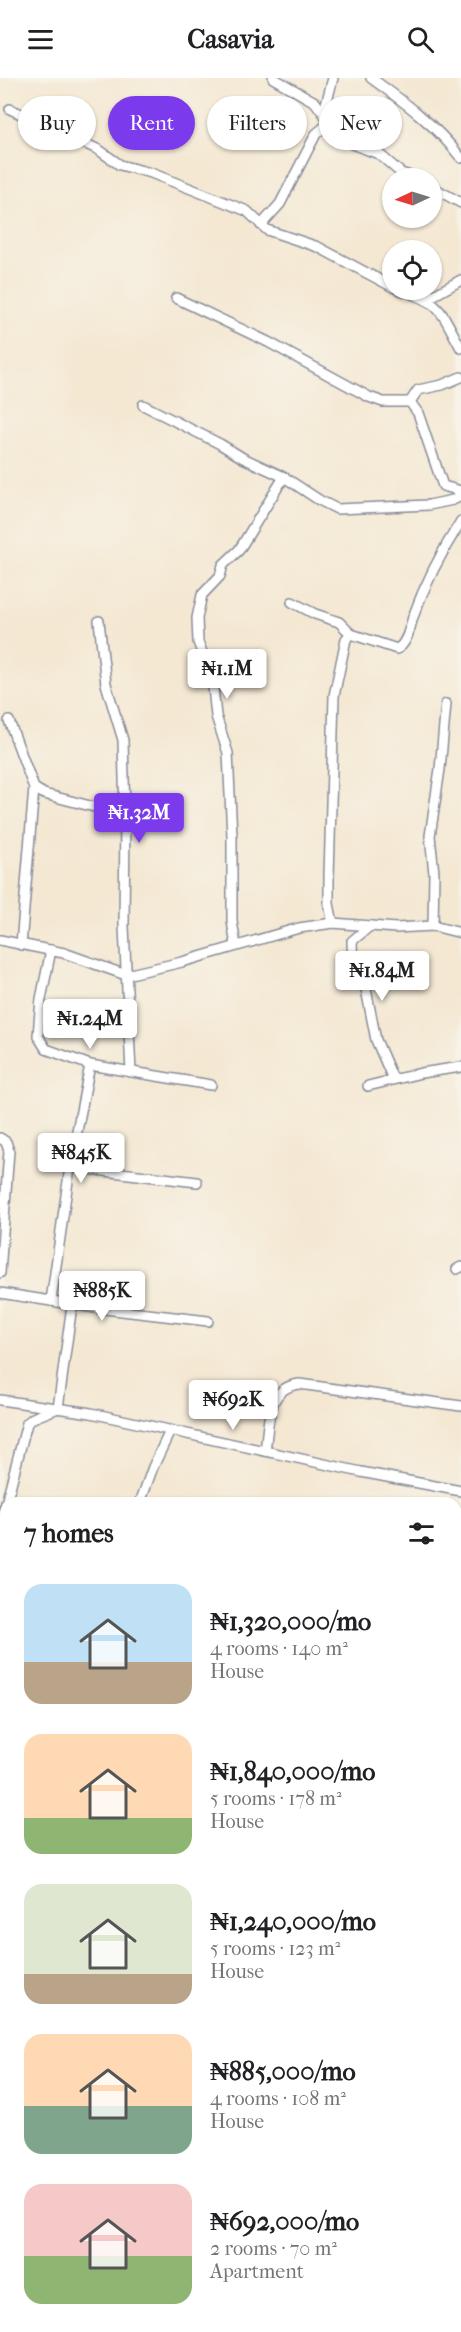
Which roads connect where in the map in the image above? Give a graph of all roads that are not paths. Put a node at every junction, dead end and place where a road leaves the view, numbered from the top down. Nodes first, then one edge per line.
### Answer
1 (273, 78) edge
2 (333, 78) edge
3 (371, 78) edge
4 (328, 96) edge
5 (319, 107) edge
6 (10, 109) dead end
7 (319, 131) edge
8 (368, 150) edge
9 (461, 158) edge
10 (395, 168) edge
11 (442, 193) edge
12 (461, 203) edge
13 (261, 225) junction
14 (461, 280) edge
15 (382, 281) edge
16 (442, 291) edge
17 (176, 298) dead end
18 (429, 300) edge
19 (461, 348) edge
20 (461, 377) edge
21 (410, 402) junction
22 (143, 405) dead end
23 (284, 477) junction
24 (461, 491) edge
25 (461, 495) edge
26 (461, 521) edge
27 (292, 602) dead end
28 (99, 621) dead end
29 (351, 633) junction
30 (446, 704) dead end
31 (9, 721) dead end
32 (34, 788) junction
33 (125, 815) junction
34 (333, 923) junction
35 (370, 926) junction
36 (434, 926) junction
37 (461, 933) edge
38 (0, 940) edge
39 (21, 945) junction
40 (236, 946) junction
41 (51, 950) junction
42 (126, 975) junction
43 (90, 1065) junction
44 (461, 1067) edge
45 (131, 1072) junction
46 (393, 1079) junction
47 (211, 1085) dead end
48 (368, 1086) dead end
49 (0, 1138) edge
50 (70, 1167) junction
51 (198, 1182) dead end
52 (0, 1273) edge
53 (0, 1293) edge
54 (51, 1301) junction
55 (72, 1305) junction
56 (208, 1321) dead end
57 (0, 1400) edge
58 (461, 1406) edge
59 (58, 1408) junction
60 (170, 1431) junction
61 (265, 1451) junction
62 (461, 1491) edge
63 (8, 1497) edge
64 (143, 1497) edge

1 - 5 street
2 - 4 street
3 - 9 street
6 - 13 street
7 - 13 street
8 - 10 street
11 - 12 street
13 - 15 street
14 - 16 street
17 - 21 street
18 - 19 street
20 - 21 street
21 - 24 street
22 - 23 street
23 - 25 street
23 - 40 street
26 - 29 street
27 - 29 street
28 - 33 street
29 - 34 street
30 - 36 street
31 - 32 street
32 - 33 street
32 - 39 street
33 - 42 street
34 - 35 street
34 - 40 street
35 - 36 street
35 - 46 street
36 - 37 street
38 - 39 street
39 - 41 street
40 - 42 street
41 - 42 street
41 - 43 street
42 - 45 street
43 - 45 street
43 - 50 street
44 - 46 street
45 - 47 street
46 - 48 street
49 - 52 street
50 - 51 street
50 - 54 street
53 - 54 street
54 - 55 street
55 - 56 street
55 - 59 street
57 - 59 street
58 - 61 street
59 - 60 street
59 - 63 street
60 - 61 street
60 - 64 street
61 - 62 street

